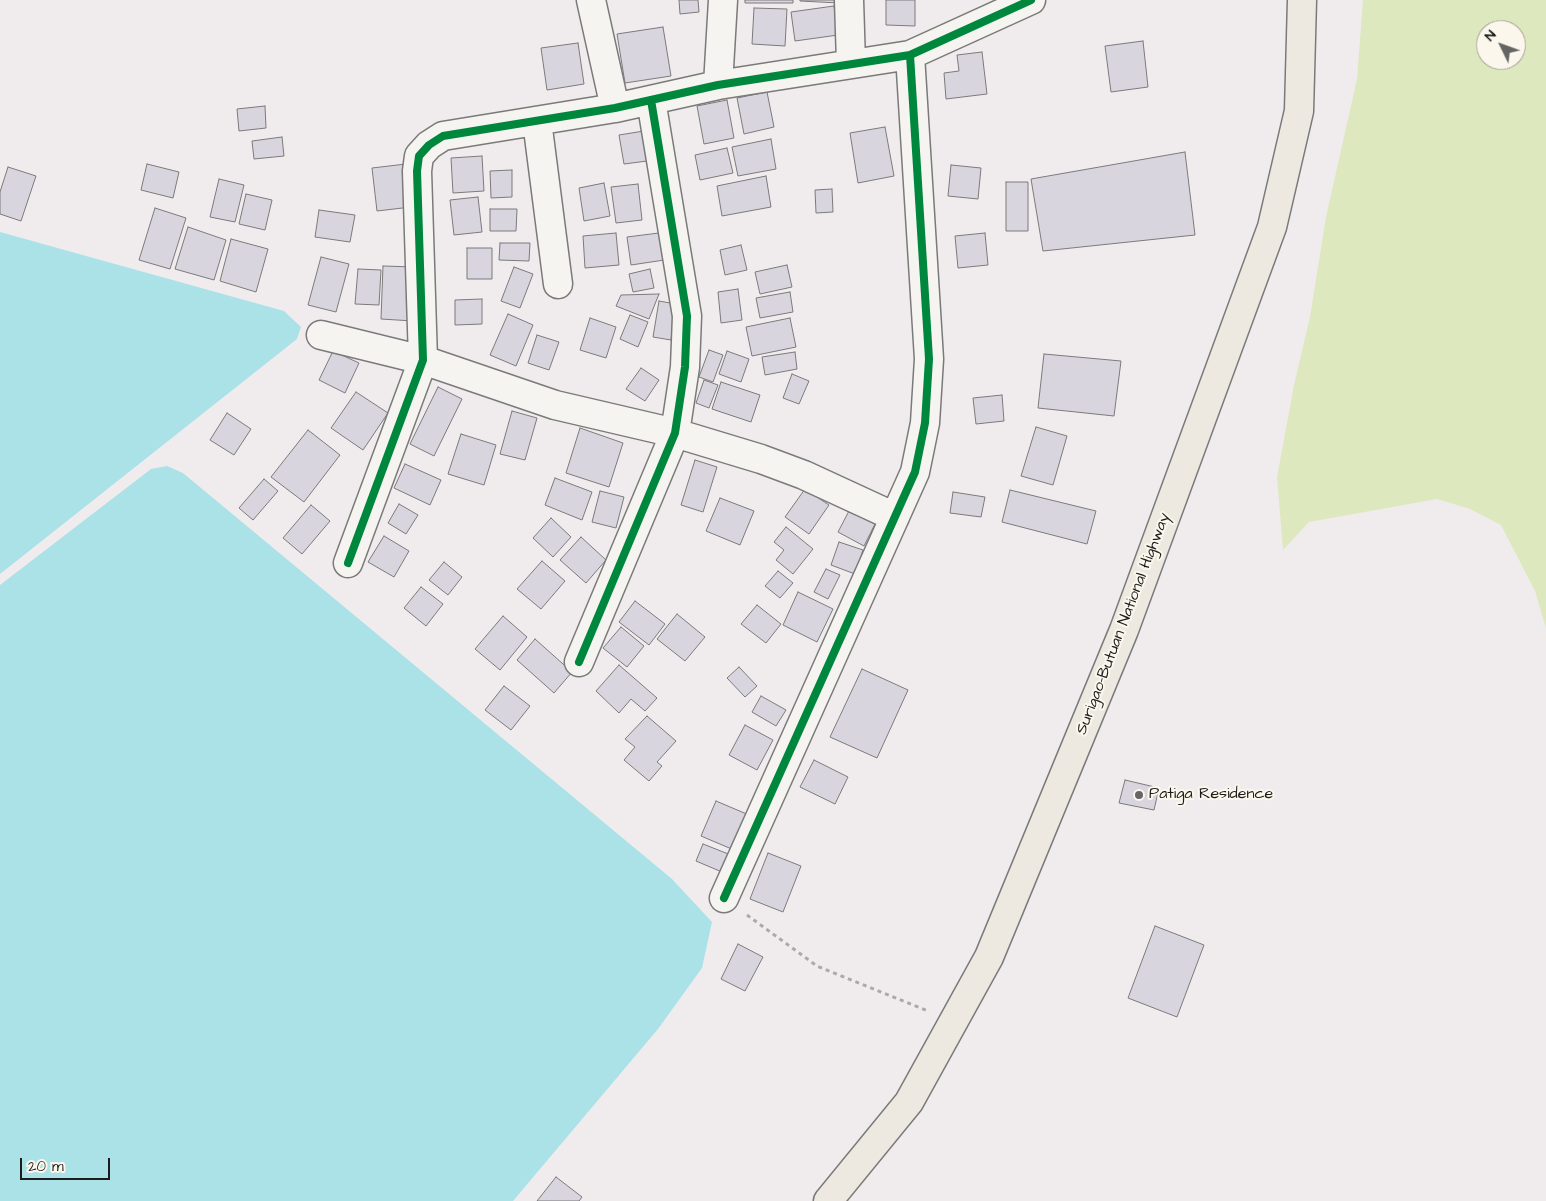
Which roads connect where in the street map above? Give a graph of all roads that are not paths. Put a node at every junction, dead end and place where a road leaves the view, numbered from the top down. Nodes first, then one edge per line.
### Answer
1 (592, 0) edge
2 (723, 0) edge
3 (850, 0) edge
4 (1031, 0) edge
5 (1302, 0) edge
6 (910, 54) junction
7 (851, 63) junction
8 (718, 85) junction
9 (651, 100) junction
10 (615, 108) junction
11 (537, 122) junction
12 (558, 284) dead end
13 (321, 335) dead end
14 (423, 360) junction
15 (675, 433) junction
16 (895, 517) junction
17 (348, 563) dead end
18 (579, 662) dead end
19 (724, 898) road end
20 (828, 1201) edge

1 - 10 street
2 - 8 street
3 - 7 street
4 - 6 street
5 - 20 highway, Surigao-Butuan National Highway
6 - 7 street
6 - 16 street
7 - 8 street
8 - 9 street
9 - 10 street
9 - 15 street
10 - 11 street
11 - 12 street
11 - 14 street
13 - 14 street
14 - 15 street
14 - 17 street
15 - 16 street
15 - 18 street
16 - 19 street

